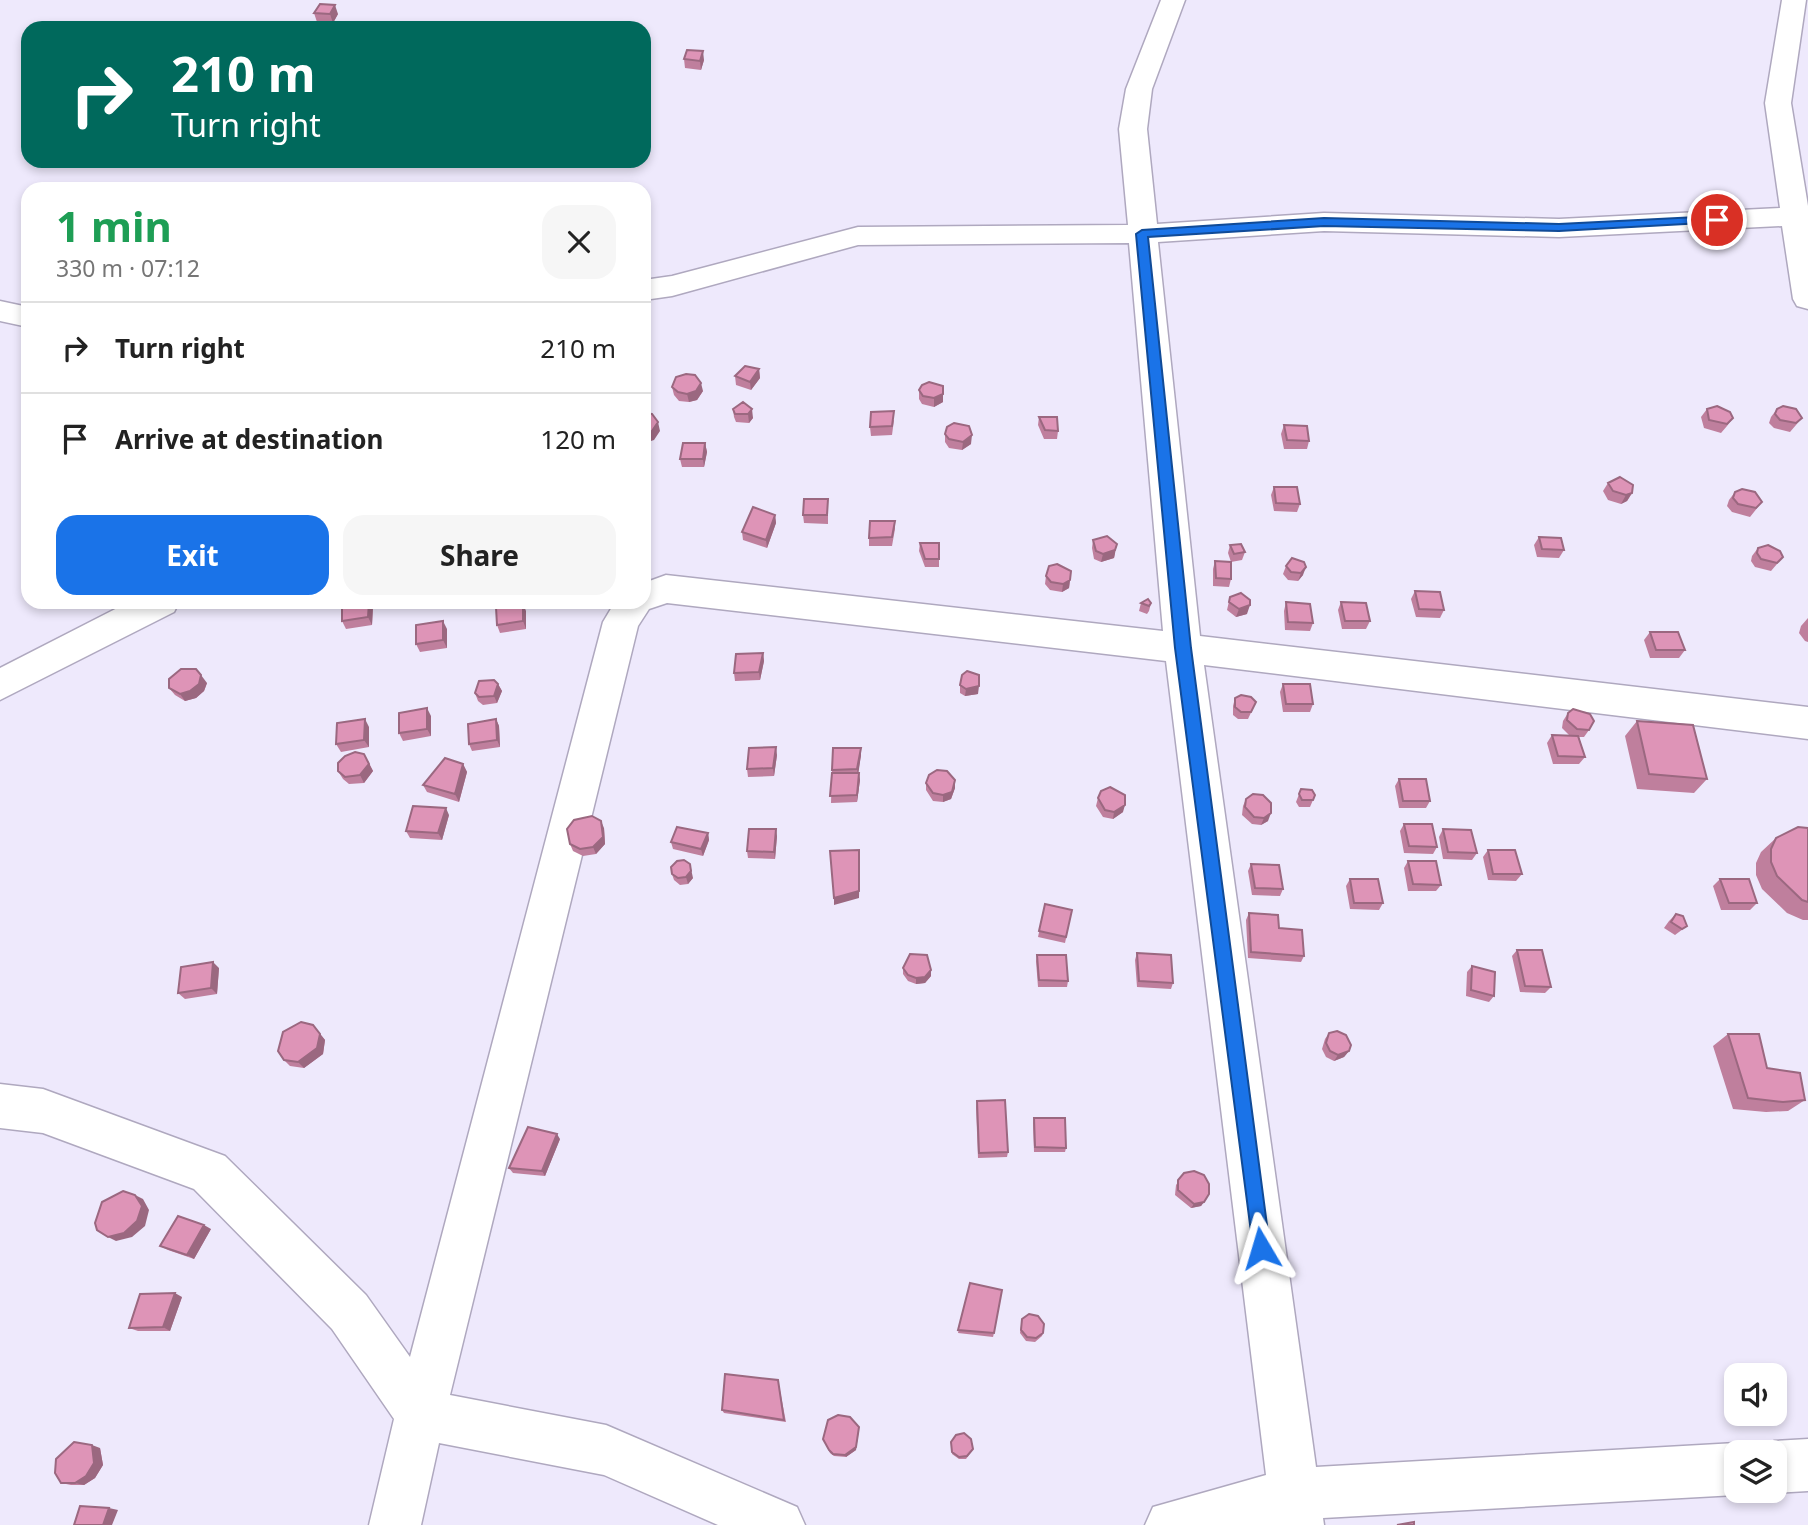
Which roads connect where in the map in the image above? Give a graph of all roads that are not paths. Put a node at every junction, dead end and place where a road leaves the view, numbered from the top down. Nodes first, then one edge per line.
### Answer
1 (1173, 0) edge
2 (1794, 0) edge
3 (1802, 216) edge
4 (1142, 234) junction
5 (658, 288) edge
6 (1808, 299) edge
7 (0, 310) edge
8 (21, 315) edge
9 (651, 594) edge
10 (147, 609) edge
11 (630, 609) edge
12 (1183, 648) junction
13 (0, 685) edge
14 (1808, 723) edge
15 (0, 1106) edge
16 (420, 1414) junction
17 (1808, 1465) edge
18 (1787, 1466) edge
19 (1724, 1470) edge
20 (1296, 1509) edge
21 (395, 1525) edge
22 (779, 1525) edge
23 (1171, 1525) edge

1 - 4 street
2 - 3 street
3 - 4 street
3 - 6 street
4 - 5 street
4 - 12 street
7 - 8 street
9 - 12 street
10 - 13 street
11 - 16 street
12 - 14 street
12 - 20 street
15 - 16 street
16 - 21 street
16 - 22 street
17 - 18 street
19 - 20 street
20 - 23 street

